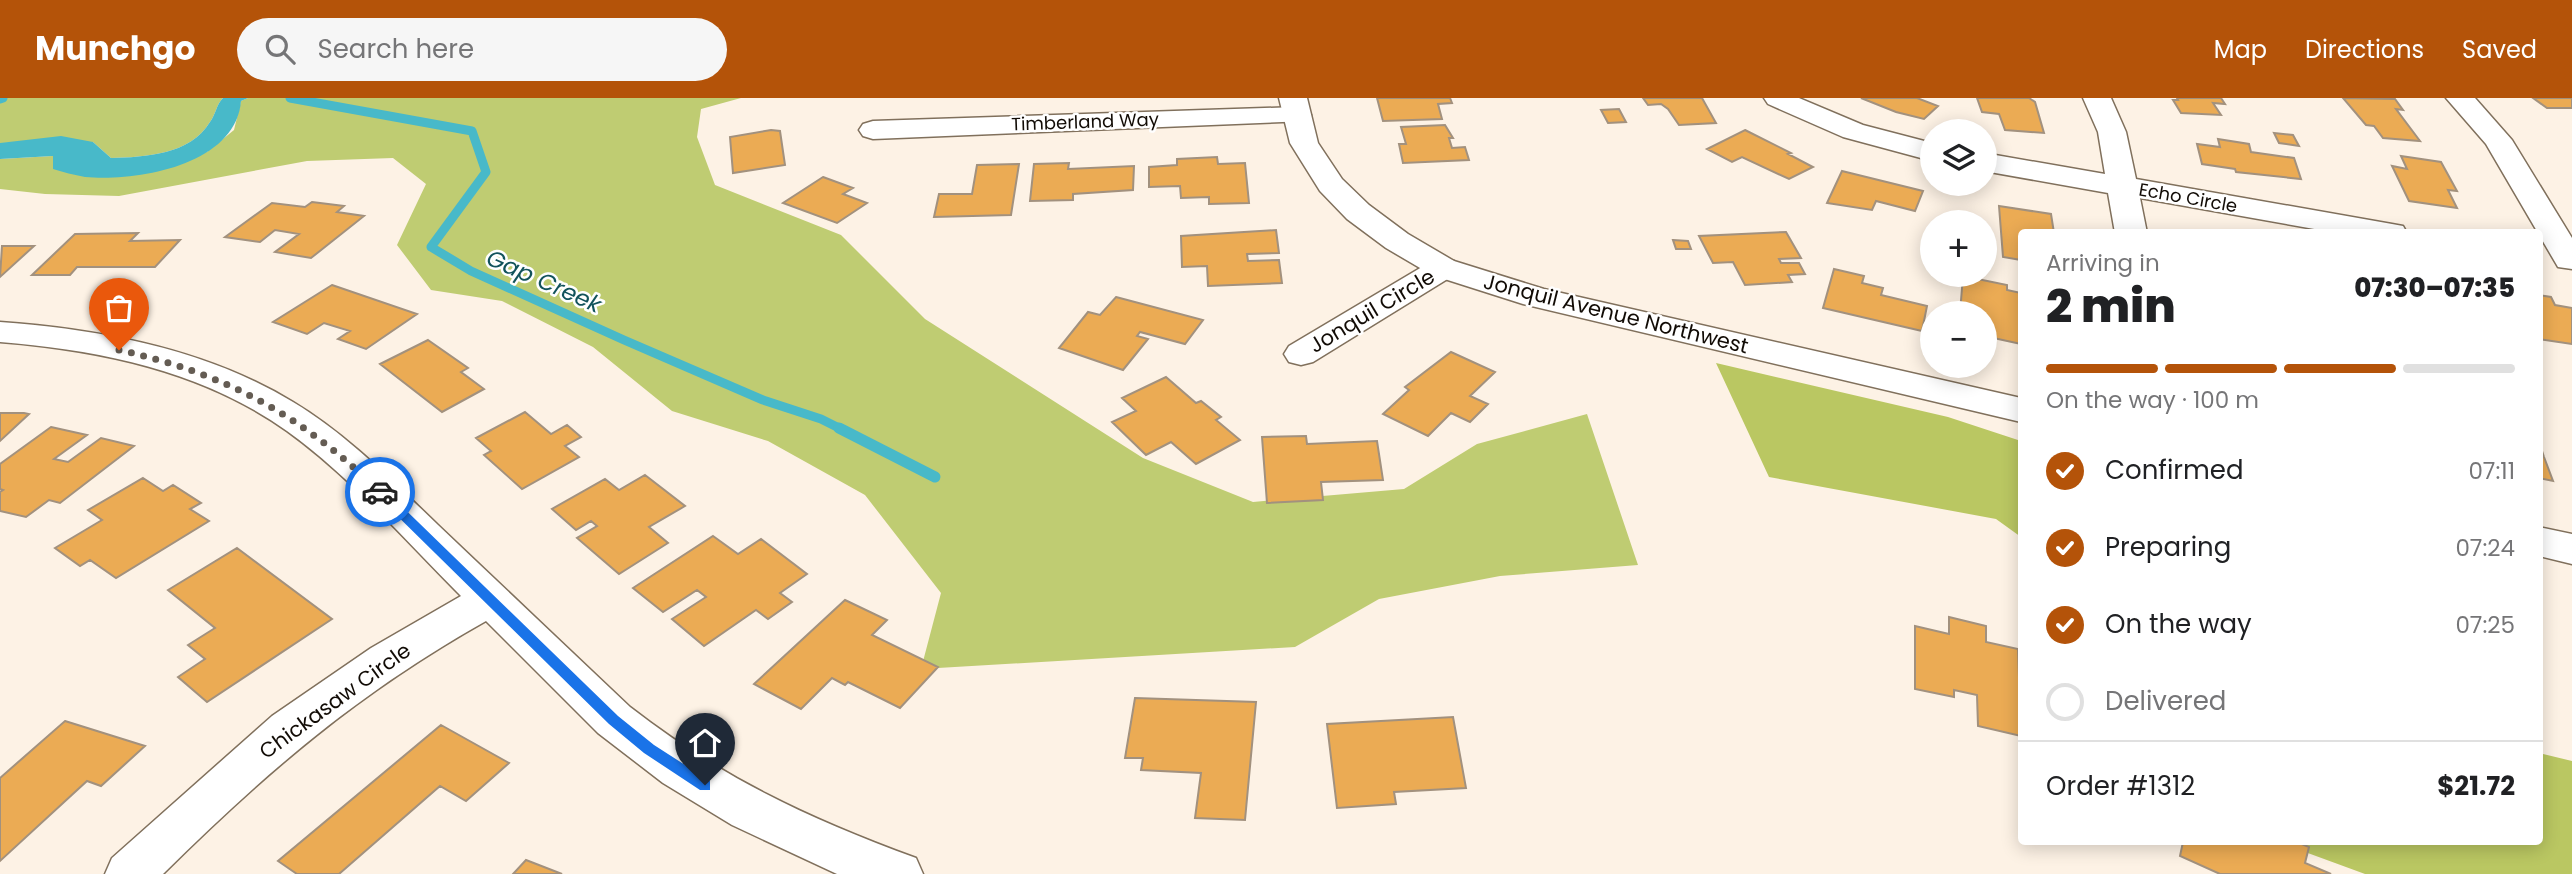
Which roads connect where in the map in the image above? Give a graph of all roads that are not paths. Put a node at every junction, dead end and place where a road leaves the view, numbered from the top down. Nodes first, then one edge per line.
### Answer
1 (1778, 98) edge
2 (2097, 98) edge
3 (2460, 98) edge
4 (1295, 106) edge
5 (873, 131) dead end
6 (1920, 149) edge
7 (1997, 164) edge
8 (2122, 186) junction
9 (2130, 229) edge
10 (2369, 229) edge
11 (2560, 259) edge
12 (1443, 268) junction
13 (0, 332) edge
14 (1301, 354) dead end
15 (2018, 409) edge
16 (2543, 542) edge
17 (2572, 549) edge
18 (490, 599) junction
19 (846, 866) edge
20 (130, 874) edge
21 (898, 874) edge

1 - 6 street
2 - 8 street
3 - 11 street
4 - 5 street, Timberland Way
4 - 12 street, Jonquil Avenue Northwest
7 - 8 street, Echo Circle
8 - 9 street
8 - 10 street, Echo Circle
12 - 14 street, Jonquil Circle
12 - 15 street, Jonquil Avenue Northwest
13 - 18 street
16 - 17 street
18 - 19 street
18 - 20 street, Chickasaw Circle
19 - 21 street

